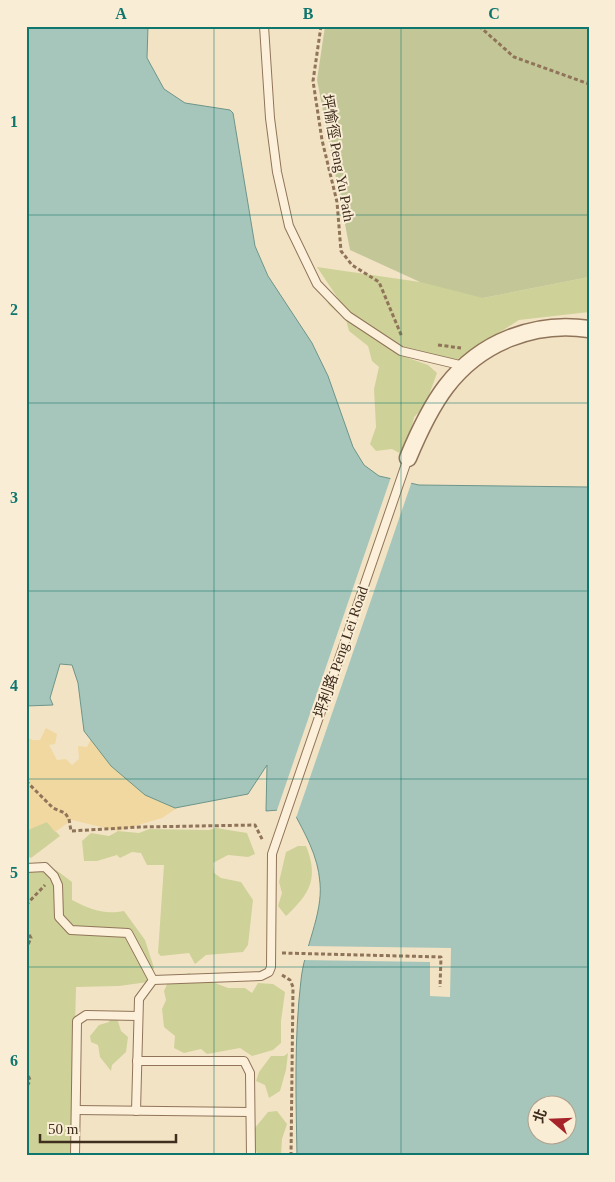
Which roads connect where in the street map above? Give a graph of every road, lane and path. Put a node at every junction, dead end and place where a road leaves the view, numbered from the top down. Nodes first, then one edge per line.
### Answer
1 (264, 26) edge
2 (321, 26) edge
3 (479, 26) edge
4 (589, 84) edge
5 (589, 329) edge
6 (403, 340) dead end
7 (433, 344) dead end
8 (482, 351) junction
9 (464, 366) junction
10 (408, 458) joint
11 (26, 781) edge
12 (273, 845) junction
13 (26, 868) edge
14 (54, 876) junction
15 (26, 905) edge
16 (26, 930) edge
17 (26, 949) edge
18 (271, 953) junction
19 (271, 967) junction
20 (153, 980) junction
21 (440, 987) dead end
22 (138, 1016) junction
23 (137, 1061) junction
24 (26, 1070) edge
25 (26, 1089) edge
26 (76, 1110) junction
27 (136, 1111) junction
28 (250, 1112) junction
29 (26, 1148) edge
30 (28, 1156) edge
31 (75, 1156) edge
32 (251, 1156) edge
33 (291, 1156) edge

1 - 9 lane
2 - 6 path, 坪愉徑 Peng Yu Path
3 - 4 path
5 - 8 street, 坪利路 Peng Lei Road
7 - 8 path
8 - 9 street, 坪利路 Peng Lei Road
9 - 10 street, 坪利路 Peng Lei Road
10 - 12 lane, 坪利路 Peng Lei Road
11 - 12 path
12 - 18 lane, 坪利路 Peng Lei Road
13 - 14 lane
14 - 15 path
14 - 20 lane
16 - 17 path
18 - 19 lane, 坪利路 Peng Lei Road
18 - 21 path
19 - 20 lane
19 - 33 path
20 - 22 lane
22 - 23 lane
22 - 26 lane
23 - 27 lane
23 - 28 lane
24 - 25 path
26 - 27 lane
26 - 31 lane
27 - 28 lane
28 - 32 lane
29 - 30 path

